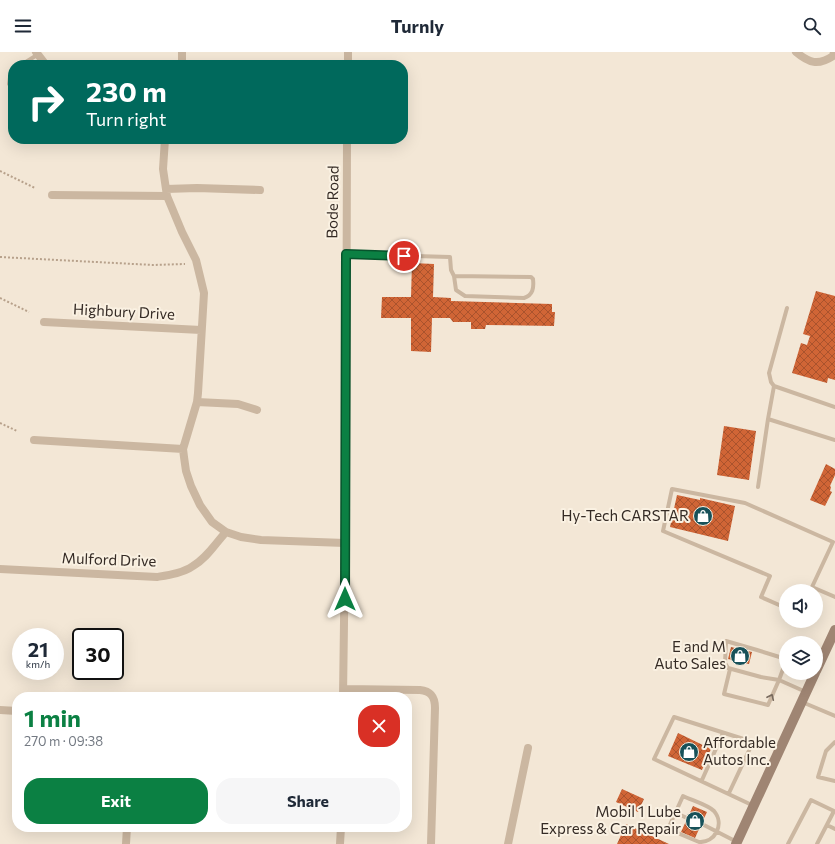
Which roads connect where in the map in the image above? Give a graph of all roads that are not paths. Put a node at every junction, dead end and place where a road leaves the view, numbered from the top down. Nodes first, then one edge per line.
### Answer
1 (796, 52) edge
2 (834, 52) edge
3 (36, 53) edge
4 (27, 60) edge
5 (164, 144) edge
6 (347, 144) edge
7 (260, 190) dead end
8 (167, 192) junction
9 (52, 195) dead end
10 (346, 254) junction
11 (454, 276) junction
12 (788, 308) dead end
13 (44, 322) dead end
14 (201, 330) junction
15 (774, 386) junction
16 (197, 402) junction
17 (835, 407) edge
18 (257, 410) dead end
19 (768, 419) junction
20 (34, 440) dead end
21 (835, 440) edge
22 (183, 449) junction
23 (758, 487) dead end
24 (226, 532) junction
25 (345, 543) junction
26 (0, 569) edge
27 (813, 584) edge
28 (823, 593) edge
29 (835, 597) edge
30 (779, 605) edge
31 (835, 630) edge
32 (823, 657) edge
33 (779, 658) edge
34 (730, 669) junction
35 (779, 680) junction
36 (812, 680) edge
37 (343, 692) edge
38 (369, 692) edge
39 (806, 692) junction
40 (802, 702) junction
41 (0, 710) edge
42 (12, 711) edge
43 (835, 716) edge
44 (723, 733) junction
45 (835, 742) edge
46 (528, 748) dead end
47 (702, 780) junction
48 (835, 781) edge
49 (729, 793) junction
50 (754, 806) junction
51 (676, 813) junction
52 (687, 818) dead end
53 (702, 824) dead end
54 (827, 825) junction
55 (835, 829) edge
56 (127, 832) edge
57 (341, 832) edge
58 (717, 832) junction
59 (737, 843) edge
60 (126, 844) edge
61 (340, 844) edge
62 (431, 844) edge
63 (508, 844) edge
64 (788, 844) edge
65 (817, 844) edge

1 - 2 street
3 - 4 lane
5 - 8 street
6 - 10 street, Bode Road
7 - 8 street
8 - 9 street
8 - 14 street
10 - 11 lane
10 - 25 street, Bode Road
11 - 11 lane
12 - 15 lane
13 - 14 street, Highbury Drive
14 - 16 street
15 - 17 lane
15 - 19 lane
16 - 18 street
16 - 22 street
19 - 21 lane
19 - 23 lane
20 - 22 street
22 - 24 street
24 - 25 street
24 - 26 street, Mulford Drive
25 - 37 street, Bode Road
27 - 30 lane
28 - 29 lane
31 - 32 main road
33 - 34 lane
34 - 35 lane
34 -> 35 lane
35 - 39 lane
36 - 39 main road
38 - 62 street
39 - 40 main road
40 - 43 lane
40 - 50 main road
41 - 42 street
44 - 47 lane
44 - 47 lane
44 - 49 lane
45 - 48 lane
46 - 63 street
47 - 49 lane
49 - 50 lane
50 - 59 main road
51 - 52 lane
51 - 58 lane
51 - 58 lane
53 - 58 lane
54 - 55 lane
54 - 64 lane
54 - 65 lane
56 - 60 street
57 - 61 street
58 - 59 lane

